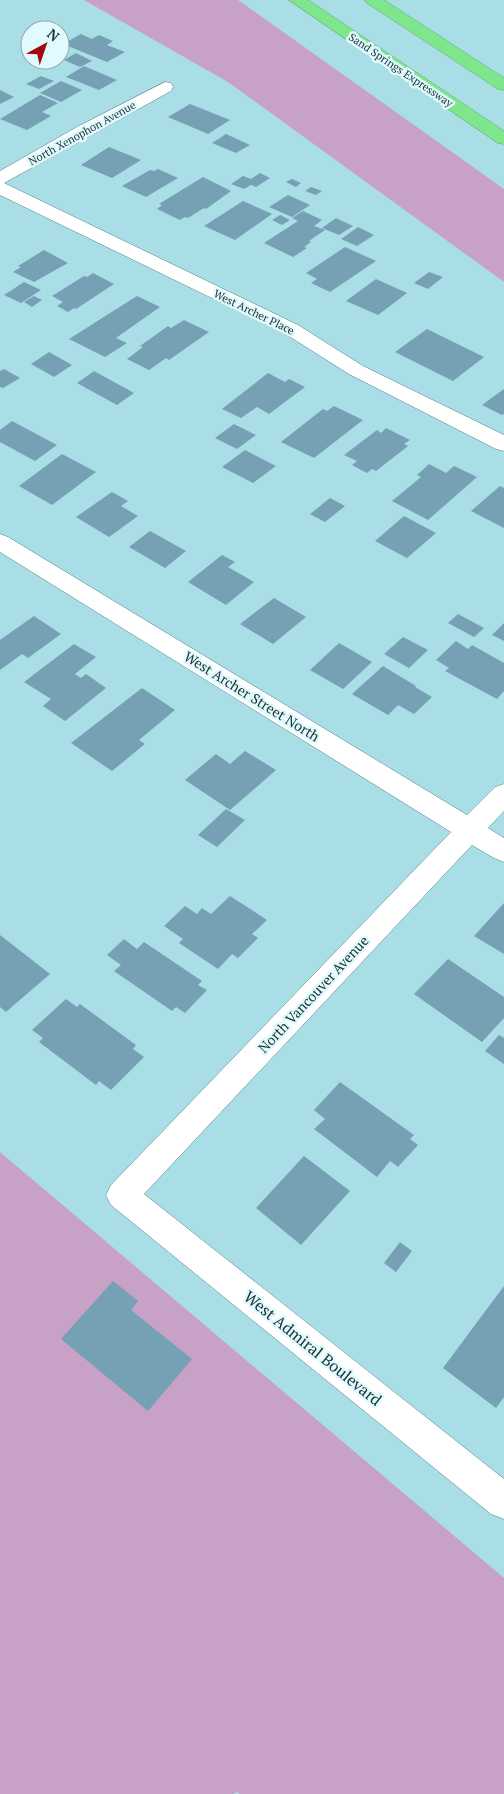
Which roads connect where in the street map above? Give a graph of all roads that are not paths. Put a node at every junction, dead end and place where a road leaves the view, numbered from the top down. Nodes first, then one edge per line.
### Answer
1 (297, 0) edge
2 (373, 0) edge
3 (504, 85) edge
4 (165, 87) dead end
5 (504, 139) edge
6 (0, 179) edge
7 (0, 188) edge
8 (504, 444) edge
9 (0, 542) edge
10 (504, 794) edge
11 (469, 830) junction
12 (504, 851) edge
13 (122, 1195) joint
14 (504, 1501) edge

1 - 5 highway, Sand Springs Expressway
2 - 3 highway
4 - 6 street, North Xenophon Avenue
7 - 8 street, West Archer Place
9 - 11 street, West Archer Street North
10 - 11 street, North Vancouver Avenue
11 - 12 street, West Archer Street North
11 - 13 street, North Vancouver Avenue
13 - 14 street, West Admiral Boulevard

